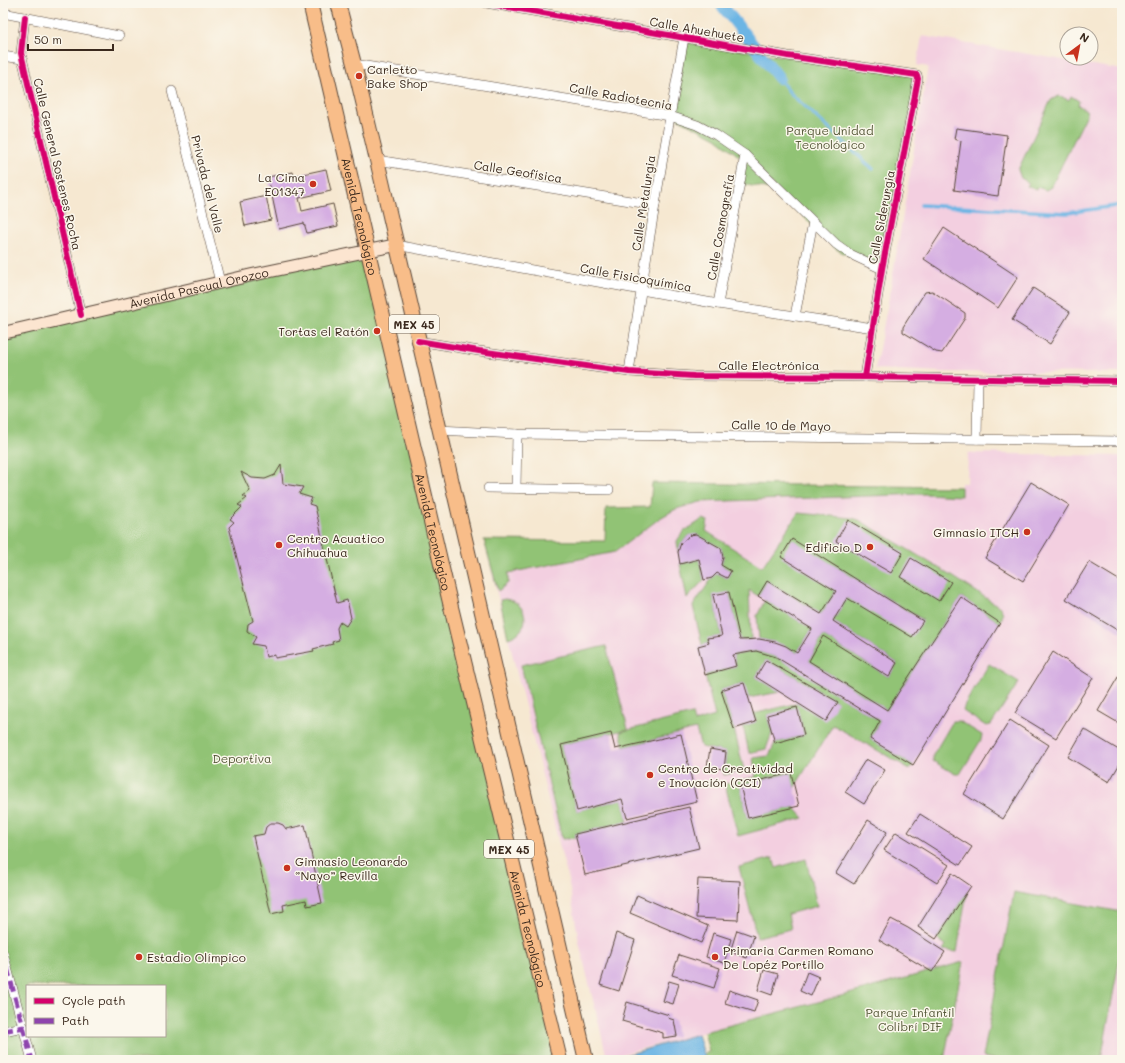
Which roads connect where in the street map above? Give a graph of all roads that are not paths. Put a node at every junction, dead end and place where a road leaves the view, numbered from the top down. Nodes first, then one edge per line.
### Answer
1 (310, 3) edge
2 (338, 3) edge
3 (486, 3) edge
4 (3, 13) edge
5 (25, 17) junction
6 (119, 36) dead end
7 (684, 38) junction
8 (3, 56) edge
9 (22, 59) junction
10 (354, 64) junction
11 (905, 72) joint
12 (172, 91) dead end
13 (670, 116) junction
14 (745, 155) junction
15 (377, 160) junction
16 (655, 205) junction
17 (813, 222) junction
18 (396, 245) junction
19 (367, 250) junction
20 (882, 269) junction
21 (220, 282) junction
22 (641, 290) junction
23 (718, 304) junction
24 (82, 314) junction
25 (795, 316) junction
26 (873, 328) junction
27 (3, 333) edge
28 (418, 341) junction
29 (630, 372) junction
30 (865, 377) junction
31 (978, 379) junction
32 (1122, 381) edge
33 (439, 430) junction
34 (517, 434) junction
35 (977, 439) junction
36 (1122, 442) edge
37 (488, 488) dead end
38 (516, 488) junction
39 (609, 490) dead end
40 (3, 953) edge
41 (24, 1027) junction
42 (3, 1031) edge
43 (26, 1035) edge
44 (26, 1037) edge
45 (32, 1060) edge
46 (560, 1060) edge
47 (586, 1060) edge

1 - 19 main road, Avenida Tecnológico / MEX 45
2 - 10 main road, MEX 45
3 - 7 street, Calle Ahuehuete
4 - 5 street
5 - 6 street
5 - 9 street, Calle General Sostenes Rocha
7 - 11 street, Calle Ahuehuete
7 - 13 street, Calle Metalurgia
8 - 9 street
9 - 24 street, Calle General Sostenes Rocha
10 - 13 street, Calle Radiotecnia
10 - 15 main road, MEX 45
11 - 20 street, Calle Siderurgia
12 - 21 street, Privada del Valle
13 - 14 street, Calle Radiotecnia
13 - 16 street, Calle Metalurgia
14 - 17 street, Calle Radiotecnia
14 - 23 street, Calle Cosmografía
15 - 16 street, Calle Geofísica
15 - 18 main road, MEX 45
16 - 22 street, Calle Metalurgia
17 - 20 street, Calle Radiotecnia
17 - 25 street
18 - 19 main road, Avenida Pascual Orozco
18 - 22 street, Calle Fisicoquímica
18 - 28 main road, MEX 45
19 - 21 main road, Avenida Pascual Orozco
19 - 46 main road, Avenida Tecnológico / MEX 45
20 - 26 street, Calle Siderurgia
21 - 24 main road, Avenida Pascual Orozco
22 - 23 street, Calle Fisicoquímica
22 - 29 street, Calle Metalurgia
23 - 25 street, Calle Fisicoquímica
24 - 27 main road, Avenida Pascual Orozco
25 - 26 street, Calle Fisicoquímica
26 - 30 street, Calle Siderurgia
28 - 29 street, Calle Electrónica
28 - 33 main road, MEX 45
29 - 30 street, Calle Electrónica
30 - 31 street, Calle Electrónica
31 - 32 street, Calle Electrónica
31 - 35 street
33 - 34 street, Calle 10 de Mayo
33 - 47 main road, MEX 45
34 - 35 street, Calle 10 de Mayo
34 - 38 street
35 - 36 street, Calle 10 de Mayo
37 - 38 street
38 - 39 street
40 - 41 street
41 - 42 street
41 - 43 street
44 - 45 street

